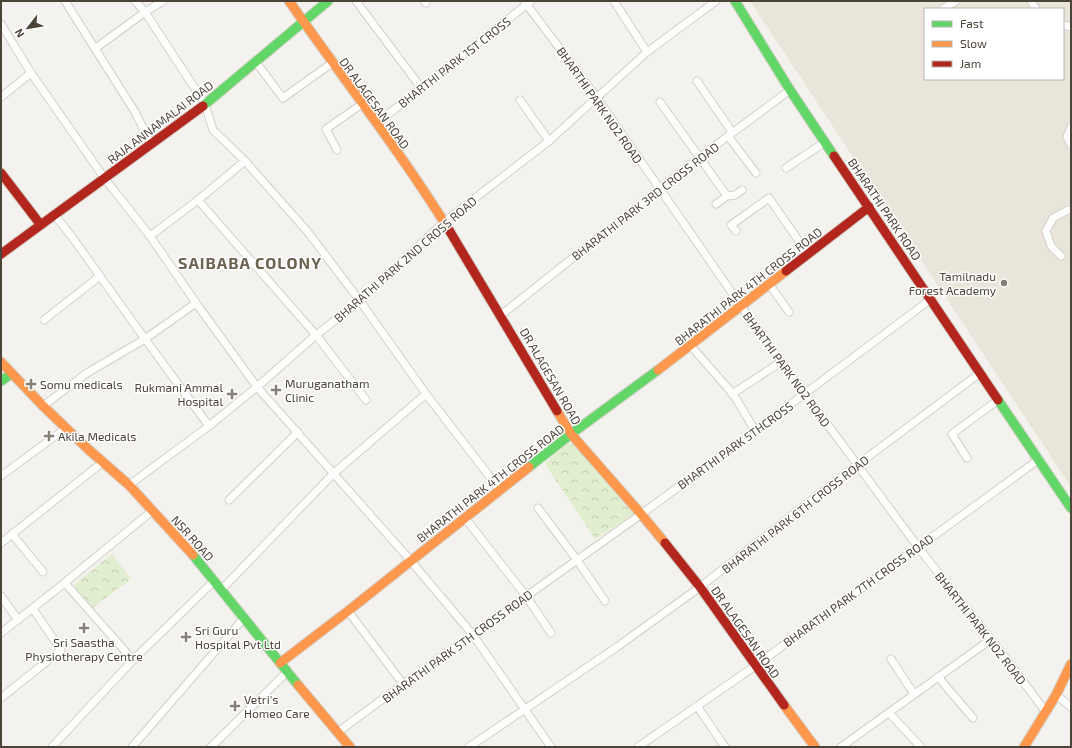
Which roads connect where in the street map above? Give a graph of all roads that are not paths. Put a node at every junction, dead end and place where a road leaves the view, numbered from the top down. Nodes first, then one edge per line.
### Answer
1 (65, 1) edge
2 (135, 1) edge
3 (163, 1) edge
4 (289, 1) edge
5 (328, 1) edge
6 (356, 1) edge
7 (614, 1) edge
8 (716, 1) edge
9 (735, 1) edge
10 (956, 1) edge
11 (527, 2) edge
12 (945, 8) edge
13 (145, 12) junction
14 (304, 21) junction
15 (1, 24) edge
16 (96, 48) junction
17 (647, 52) junction
18 (255, 61) junction
19 (332, 63) junction
20 (31, 73) junction
21 (697, 81) dead end
22 (422, 89) junction
23 (790, 90) junction
24 (1, 97) edge
25 (597, 98) junction
26 (520, 100) dead end
27 (660, 102) dead end
28 (205, 104) junction
29 (362, 104) junction
30 (377, 123) junction
31 (1071, 127) edge
32 (730, 134) junction
33 (549, 141) junction
34 (825, 142) junction
35 (151, 144) junction
36 (1071, 145) edge
37 (337, 150) dead end
38 (700, 157) junction
39 (245, 161) junction
40 (786, 168) dead end
41 (1, 173) edge
42 (756, 173) dead end
43 (105, 179) junction
44 (659, 189) junction
45 (742, 190) dead end
46 (727, 196) junction
47 (198, 200) junction
48 (716, 204) dead end
49 (869, 207) junction
50 (1068, 210) dead end
51 (54, 214) junction
52 (444, 222) junction
53 (40, 224) junction
54 (736, 231) dead end
55 (150, 236) junction
56 (1, 254) edge
57 (808, 254) junction
58 (1061, 256) dead end
59 (100, 276) junction
60 (769, 284) junction
61 (930, 299) junction
62 (360, 301) junction
63 (196, 303) junction
64 (741, 306) junction
65 (789, 312) dead end
66 (502, 316) junction
67 (44, 320) dead end
68 (316, 335) junction
69 (145, 339) junction
70 (690, 345) junction
71 (1, 362) edge
72 (781, 362) junction
73 (980, 373) junction
74 (11, 374) junction
75 (1, 381) edge
76 (257, 388) junction
77 (426, 394) junction
78 (732, 394) junction
79 (804, 394) junction
80 (366, 400) dead end
81 (998, 400) junction
82 (43, 406) junction
83 (209, 426) junction
84 (66, 428) junction
85 (755, 431) junction
86 (298, 432) junction
87 (571, 434) junction
88 (967, 458) dead end
89 (1038, 460) junction
90 (102, 462) junction
91 (857, 465) junction
92 (334, 473) junction
93 (1, 476) edge
94 (129, 485) junction
95 (500, 490) junction
96 (229, 500) dead end
97 (538, 508) dead end
98 (1071, 508) edge
99 (152, 511) junction
100 (641, 514) junction
101 (465, 518) junction
102 (12, 534) junction
103 (1, 544) edge
104 (918, 547) junction
105 (410, 560) junction
106 (577, 560) junction
107 (43, 572) dead end
108 (214, 581) junction
109 (65, 583) junction
110 (700, 587) junction
111 (222, 589) junction
112 (1, 596) edge
113 (526, 596) junction
114 (605, 601) dead end
115 (32, 609) junction
116 (348, 611) junction
117 (244, 618) junction
118 (18, 620) junction
119 (1, 633) edge
120 (551, 633) dead end
121 (473, 635) junction
122 (990, 640) junction
123 (891, 659) dead end
124 (133, 660) junction
125 (280, 663) junction
126 (1071, 664) edge
127 (755, 666) junction
128 (287, 672) junction
129 (938, 677) junction
130 (403, 684) junction
131 (914, 694) junction
132 (1056, 695) junction
133 (1, 698) edge
134 (697, 706) junction
135 (1071, 707) edge
136 (524, 709) junction
137 (1045, 711) junction
138 (889, 713) junction
139 (973, 718) dead end
140 (338, 732) junction
141 (56, 745) edge
142 (132, 747) edge
143 (212, 747) edge
144 (350, 747) edge
145 (469, 747) edge
146 (552, 747) edge
147 (638, 747) edge
148 (725, 747) edge
149 (815, 747) edge
150 (841, 747) edge
151 (921, 747) edge
152 (1024, 747) edge

1 - 16 street
2 - 13 street
3 - 13 street
4 - 14 street, DR ALAGESAN ROAD
5 - 14 street, RAJA ANNAMALAI ROAD
6 - 22 street
7 - 17 street
8 - 17 street, BHARATHI PARK 2ND CROSS ROAD
9 - 23 street, BHARATHI PARK ROAD
10 - 12 street
11 - 22 street, BHARTHI PARK 1ST CROSS
11 - 25 street, BHARTHI PARK NO2 ROAD
13 - 16 street
13 - 28 street
14 - 18 street, RAJA ANNAMALAI ROAD
14 - 19 street, DR ALAGESAN ROAD
15 - 20 street
16 - 35 street
17 - 25 street, BHARATHI PARK 2ND CROSS ROAD
18 - 19 street
18 - 28 street, RAJA ANNAMALAI ROAD
19 - 29 street, DR ALAGESAN ROAD
20 - 24 street
20 - 43 street
21 - 32 street
22 - 30 street, BHARTHI PARK 1ST CROSS
23 - 32 street, BHARATHI PARK 3RD CROSS ROAD
23 - 34 street, BHARATHI PARK ROAD
25 - 33 street, BHARATHI PARK 2ND CROSS ROAD
25 - 44 street, BHARTHI PARK NO2 ROAD
26 - 33 street
27 - 38 street
28 - 35 street, RAJA ANNAMALAI ROAD
28 - 39 street
29 - 30 street, DR ALAGESAN ROAD
29 - 37 street
30 - 52 street, DR ALAGESAN ROAD
31 - 36 street
32 - 38 street, BHARATHI PARK 3RD CROSS ROAD
32 - 42 street
33 - 52 street, BHARATHI PARK 2ND CROSS ROAD
34 - 40 street
34 - 49 street, BHARATHI PARK ROAD
35 - 43 street, RAJA ANNAMALAI ROAD
38 - 44 street, BHARATHI PARK 3RD CROSS ROAD
38 - 46 street
39 - 47 street
39 - 62 street
41 - 53 street
43 - 51 street, RAJA ANNAMALAI ROAD
43 - 55 street
44 - 64 street, BHARTHI PARK NO2 ROAD
44 - 66 street, BHARATHI PARK 3RD CROSS ROAD
45 - 46 street
46 - 48 street
47 - 55 street
47 - 68 street
49 - 57 street, BHARATHI PARK 4TH CROSS ROAD
49 - 61 street, BHARATHI PARK ROAD
50 - 58 street
51 - 53 street, RAJA ANNAMALAI ROAD
51 - 59 street
52 - 62 street, BHARATHI PARK 2ND CROSS ROAD
52 - 66 street, DR ALAGESAN ROAD
53 - 56 street, RAJA ANNAMALAI ROAD
54 - 57 street
55 - 63 street
57 - 60 street, BHARATHI PARK 4TH CROSS ROAD
59 - 67 street
59 - 69 street
60 - 64 street, BHARATHI PARK 4TH CROSS ROAD
60 - 65 street
61 - 73 street, BHARATHI PARK ROAD
61 - 79 street, BHARTHI PARK 5THCROSS
62 - 68 street, BHARATHI PARK 2ND CROSS ROAD
62 - 77 street
63 - 69 street
63 - 76 street
64 - 70 street, BHARATHI PARK 4TH CROSS ROAD
64 - 72 street, BHARTHI PARK NO2 ROAD
66 - 87 street, DR ALAGESAN ROAD
68 - 76 street, BHARATHI PARK 2ND CROSS ROAD
68 - 80 street
69 - 82 street
69 - 83 street
70 - 78 street
70 - 87 street, BHARATHI PARK 4TH CROSS ROAD
71 - 74 street, NSR ROAD
72 - 78 street
72 - 79 street, BHARTHI PARK NO2 ROAD
73 - 81 street, BHARATHI PARK ROAD
73 - 91 street, BHARATHI PARK 6TH CROSS ROAD
74 - 75 street
74 - 82 street, NSR ROAD
76 - 83 street, BHARATHI PARK 2ND CROSS ROAD
76 - 86 street
77 - 92 street
77 - 95 street
78 - 85 street
79 - 85 street, BHARTHI PARK 5THCROSS
79 - 91 street, BHARTHI PARK NO2 ROAD
81 - 88 street
81 - 89 street, BHARATHI PARK ROAD
82 - 84 street, NSR ROAD
83 - 94 street, BHARATHI PARK 2ND CROSS ROAD
84 - 90 street, NSR ROAD
84 - 93 street
85 - 100 street, BHARTHI PARK 5THCROSS
86 - 92 street
86 - 96 street
87 - 95 street, BHARATHI PARK 4TH CROSS ROAD
87 - 100 street, DR ALAGESAN ROAD
89 - 98 street, BHARATHI PARK ROAD
89 - 104 street, BHARATHI PARK 7TH CROSS ROAD
90 - 94 street, NSR ROAD
90 - 102 street
91 - 104 street, BHARTHI PARK NO2 ROAD
91 - 110 street, BHARATHI PARK 6TH CROSS ROAD
92 - 105 street
92 - 111 street
94 - 99 street, NSR ROAD
95 - 101 street, BHARATHI PARK 4TH CROSS ROAD
97 - 106 street
99 - 108 street, NSR ROAD
99 - 109 street
100 - 106 street, BHARTHI PARK 5THCROSS
100 - 110 street, DR ALAGESAN ROAD
101 - 105 street, BHARATHI PARK 4TH CROSS ROAD
101 - 113 street
102 - 103 street
102 - 107 street
104 - 122 street, BHARTHI PARK NO2 ROAD
104 - 127 street, BHARATHI PARK 7TH CROSS ROAD
105 - 116 street, BHARATHI PARK 4TH CROSS ROAD
105 - 121 street
106 - 113 street, BHARATHI PARK 5TH CROSS ROAD
106 - 114 street
108 - 111 street, NSR ROAD
108 - 124 street
109 - 115 street
109 - 124 street
110 - 127 street, DR ALAGESAN ROAD
110 - 136 street, BHARATHI PARK 6TH CROSS ROAD
111 - 117 street, NSR ROAD
112 - 118 street
113 - 120 street
113 - 121 street, BHARATHI PARK 5TH CROSS ROAD
115 - 118 street
115 - 133 street
116 - 125 street, BHARATHI PARK 4TH CROSS ROAD
116 - 130 street
117 - 125 street, NSR ROAD
117 - 142 street
118 - 119 street
121 - 130 street, BHARATHI PARK 5TH CROSS ROAD
121 - 136 street
122 - 129 street
122 - 137 street, BHARTHI PARK NO2 ROAD
123 - 131 street
124 - 141 street
125 - 128 street, NSR ROAD
126 - 132 street
127 - 134 street, BHARATHI PARK 7TH CROSS ROAD
127 - 149 street, DR ALAGESAN ROAD
128 - 140 street, NSR ROAD
128 - 143 street
129 - 131 street
129 - 139 street
130 - 140 street, BHARATHI PARK 5TH CROSS ROAD
131 - 138 street
132 - 135 street
132 - 137 street
134 - 147 street, BHARATHI PARK 7TH CROSS ROAD
134 - 148 street
136 - 145 street, BHARATHI PARK 6TH CROSS ROAD
136 - 146 street
137 - 152 street
138 - 150 street
138 - 151 street
140 - 144 street, NSR ROAD

